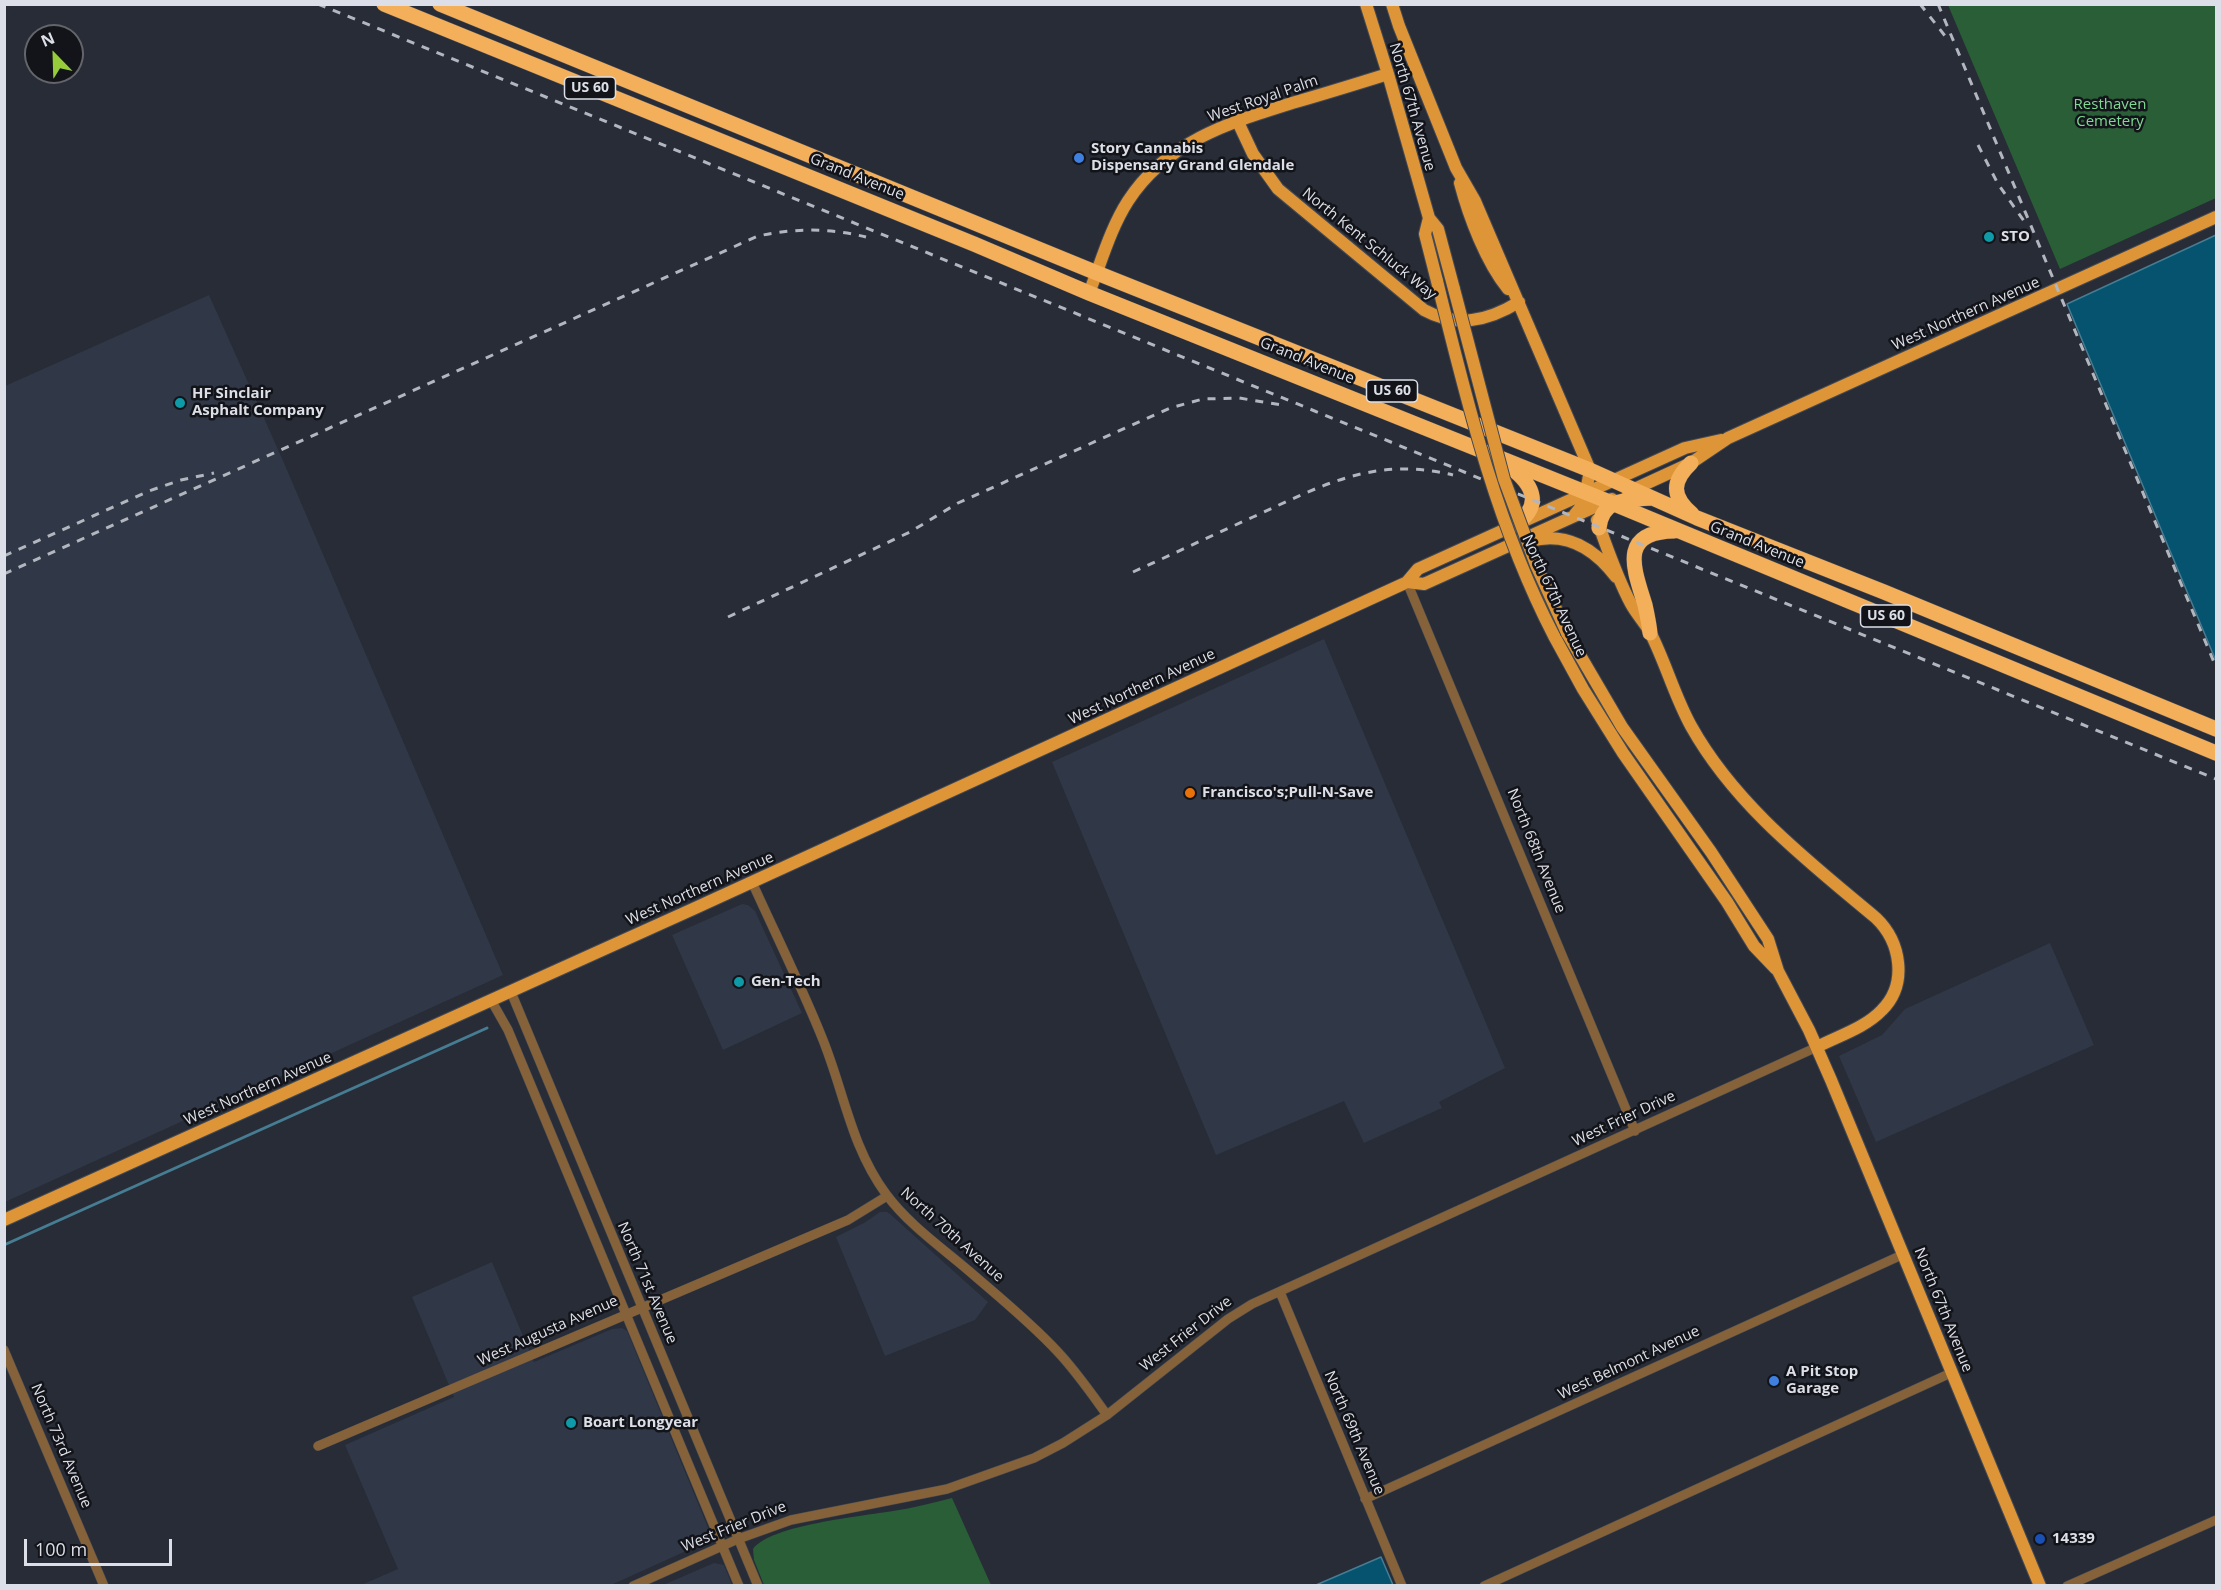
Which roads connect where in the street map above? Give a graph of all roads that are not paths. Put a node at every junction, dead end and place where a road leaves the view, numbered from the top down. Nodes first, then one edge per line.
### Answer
1 (440, 4) edge
2 (1366, 4) edge
3 (1392, 4) edge
4 (393, 6) edge
5 (1388, 74) junction
6 (1237, 120) junction
7 (836, 166) junction
8 (829, 185) junction
9 (2217, 217) edge
10 (1429, 218) junction
11 (1097, 273) junction
12 (1089, 294) junction
13 (1519, 302) junction
14 (1728, 438) junction
15 (1485, 453) junction
16 (1691, 463) junction
17 (1590, 470) junction
18 (1614, 480) junction
19 (1633, 489) junction
20 (1586, 493) junction
21 (1651, 498) junction
22 (1610, 503) junction
23 (1592, 508) junction
24 (1573, 517) junction
25 (1697, 518) junction
26 (1515, 525) junction
27 (1599, 528) junction
28 (1676, 531) junction
29 (1500, 550) junction
30 (1407, 582) junction
31 (1623, 586) junction
32 (1650, 633) junction
33 (2217, 729) edge
34 (2217, 753) edge
35 (752, 882) junction
36 (1778, 971) junction
37 (511, 992) junction
38 (491, 1000) junction
39 (1817, 1047) junction
40 (1635, 1131) junction
41 (888, 1196) junction
42 (4, 1220) edge
43 (1904, 1254) junction
44 (1280, 1292) junction
45 (641, 1307) junction
46 (626, 1313) junction
47 (4, 1350) edge
48 (1953, 1372) junction
49 (1107, 1415) junction
50 (318, 1446) dead end
51 (699, 1446) junction
52 (683, 1452) junction
53 (1365, 1499) junction
54 (2217, 1520) edge
55 (738, 1539) junction
56 (723, 1546) junction
57 (104, 1586) edge
58 (633, 1586) edge
59 (739, 1586) edge
60 (758, 1586) edge
61 (1402, 1586) edge
62 (1484, 1586) edge
63 (2040, 1586) edge
64 (2067, 1586) edge

1 - 7 highway, Grand Avenue / US 60
2 - 5 main road, North 67th Avenue
3 - 13 main road, North 67th Avenue
4 - 8 highway, Grand Avenue / US 60
5 - 6 main road, West Royal Palm
5 - 10 main road, North 67th Avenue
6 - 11 main road, West Royal Palm
6 - 13 main road, North Kent Schluck Way
7 - 8 highway
7 - 11 highway, Grand Avenue / US 60
8 - 12 highway, Grand Avenue / US 60
9 - 14 main road, West Northern Avenue
10 - 36 main road, North 67th Avenue, bridge
10 - 36 main road, North 67th Avenue, bridge
11 - 12 main road, West Royal Palm
11 - 17 highway, Grand Avenue / US 60
12 - 15 highway, Grand Avenue / US 60
13 - 17 main road, North 67th Avenue
14 - 16 main road, West Northern Avenue
14 - 18 main road, West Northern Avenue
15 - 20 highway, Grand Avenue / US 60
15 - 26 highway
16 - 19 main road, West Northern Avenue
16 - 25 highway
17 - 18 highway, Grand Avenue / US 60
17 - 20 main road
18 - 19 highway, Grand Avenue / US 60
18 - 20 main road, West Northern Avenue
19 - 21 highway, Grand Avenue / US 60
19 - 22 main road, West Northern Avenue
20 - 22 highway, Grand Avenue / US 60
20 - 23 main road
20 - 24 main road
20 - 26 main road, West Northern Avenue
21 - 22 highway
21 - 25 highway, Grand Avenue / US 60
22 - 23 main road, West Northern Avenue
22 - 27 highway
22 - 28 highway, Grand Avenue / US 60
23 - 24 main road, West Northern Avenue
23 - 27 main road
24 - 29 main road, West Northern Avenue
25 - 33 highway, Grand Avenue / US 60
26 - 30 main road, West Northern Avenue
27 - 31 main road
28 - 32 highway
28 - 34 highway, Grand Avenue / US 60
29 - 30 main road, West Northern Avenue
29 - 31 main road
30 - 35 main road, West Northern Avenue
30 - 40 street, North 68th Avenue
31 - 32 main road
32 - 39 main road
35 - 37 main road, West Northern Avenue
35 - 41 street, North 70th Avenue
36 - 39 main road, North 67th Avenue
37 - 38 main road, West Northern Avenue
37 - 45 street, North 71st Avenue
38 - 42 main road, West Northern Avenue
38 - 46 street, North 71st Avenue
39 - 40 street, West Frier Drive
39 - 43 main road, North 67th Avenue
40 - 44 street, West Frier Drive
41 - 45 street, West Augusta Avenue
41 - 49 street, North 70th Avenue
43 - 48 main road, North 67th Avenue
43 - 53 street, West Belmont Avenue
44 - 49 street, West Frier Drive
44 - 53 street, North 69th Avenue
45 - 46 street, West Augusta Avenue
45 - 51 street, North 71st Avenue
46 - 50 street, West Augusta Avenue
46 - 52 street, North 71st Avenue
47 - 57 street, North 73rd Avenue
48 - 62 street
48 - 63 main road, North 67th Avenue
49 - 55 street, West Frier Drive
51 - 52 street
51 - 55 street, North 71st Avenue
52 - 56 street, North 71st Avenue
53 - 61 street, North 69th Avenue
54 - 64 street
55 - 56 street, West Frier Drive
55 - 60 street, North 71st Avenue
56 - 58 street, West Frier Drive
56 - 59 street, North 71st Avenue

